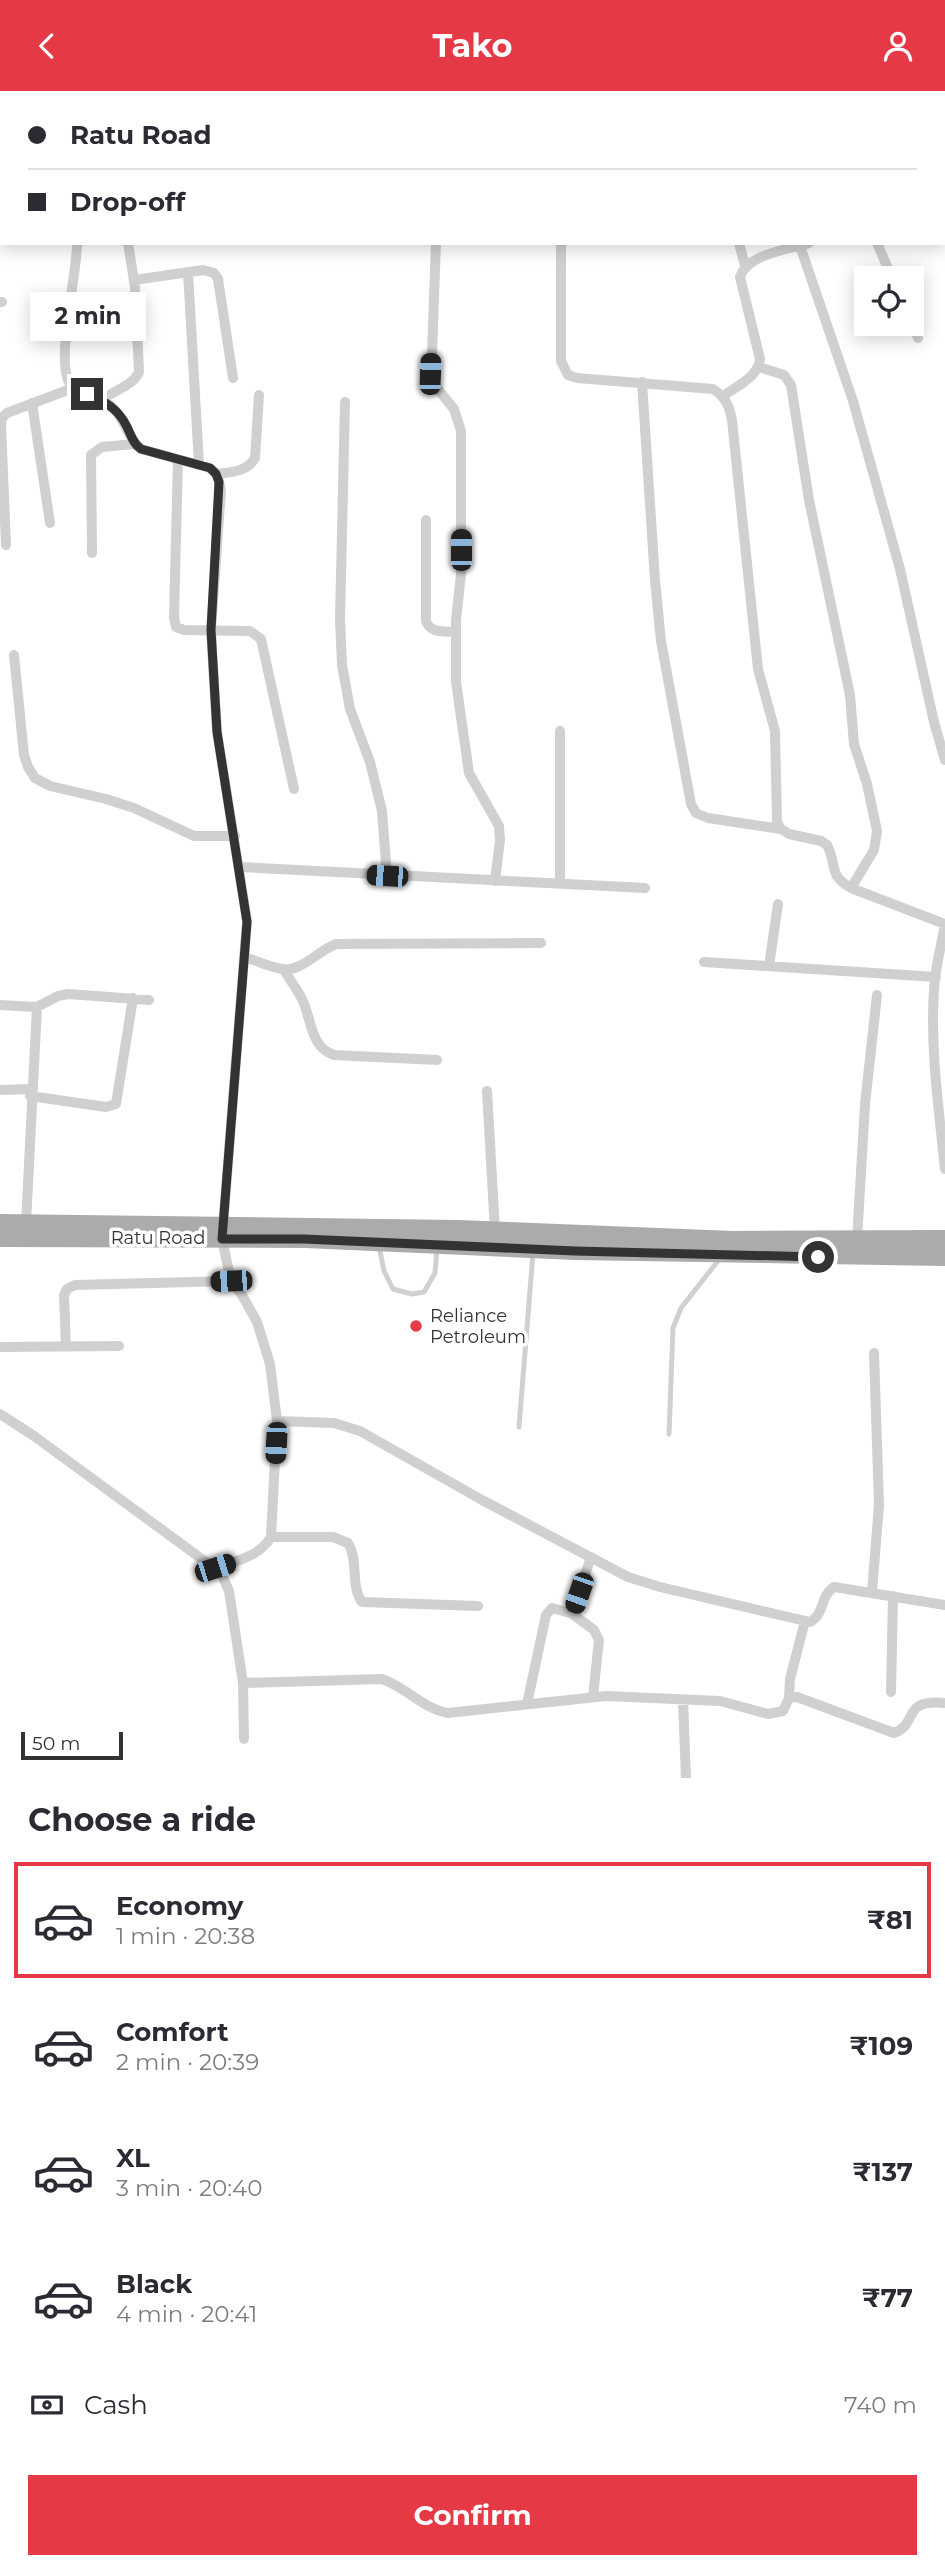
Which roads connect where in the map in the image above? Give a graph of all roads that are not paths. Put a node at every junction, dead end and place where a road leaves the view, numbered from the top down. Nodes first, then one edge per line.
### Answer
1 (77, 245) edge
2 (128, 245) edge
3 (436, 245) edge
4 (561, 245) edge
5 (740, 245) edge
6 (800, 245) edge
7 (803, 245) edge
8 (878, 245) edge
9 (745, 266) junction
10 (887, 266) edge
11 (188, 272) junction
12 (134, 280) junction
13 (759, 367) junction
14 (233, 378) dead end
15 (642, 382) junction
16 (73, 389) junction
17 (259, 395) dead end
18 (723, 395) junction
19 (102, 400) junction
20 (345, 402) dead end
21 (32, 404) junction
22 (134, 444) junction
23 (178, 459) junction
24 (200, 465) junction
25 (216, 474) junction
26 (426, 520) dead end
27 (50, 523) dead end
28 (6, 545) dead end
29 (92, 553) dead end
30 (211, 630) junction
31 (456, 632) junction
32 (14, 655) dead end
33 (560, 731) dead end
34 (945, 760) edge
35 (294, 789) dead end
36 (781, 829) junction
37 (235, 837) junction
38 (240, 867) junction
39 (387, 876) junction
40 (495, 881) junction
41 (560, 884) junction
42 (645, 888) dead end
43 (851, 888) junction
44 (778, 904) dead end
45 (945, 925) edge
46 (541, 943) dead end
47 (245, 957) junction
48 (704, 962) dead end
49 (769, 966) junction
50 (284, 970) junction
51 (936, 977) junction
52 (877, 995) dead end
53 (133, 998) junction
54 (149, 1000) dead end
55 (0, 1005) edge
56 (37, 1007) junction
57 (437, 1060) dead end
58 (0, 1090) edge
59 (487, 1091) dead end
60 (31, 1092) junction
61 (945, 1170) edge
62 (0, 1223) edge
63 (26, 1223) junction
64 (223, 1231) junction
65 (495, 1231) junction
66 (378, 1235) junction
67 (440, 1237) junction
68 (0, 1238) edge
69 (945, 1239) edge
70 (857, 1240) junction
71 (534, 1249) junction
72 (722, 1255) junction
73 (945, 1257) edge
74 (231, 1281) junction
75 (119, 1346) dead end
76 (0, 1347) edge
77 (66, 1347) junction
78 (874, 1353) dead end
79 (0, 1414) edge
80 (277, 1421) junction
81 (519, 1427) dead end
82 (669, 1434) dead end
83 (271, 1537) junction
84 (592, 1557) junction
85 (215, 1568) junction
86 (872, 1592) junction
87 (893, 1596) junction
88 (945, 1605) edge
89 (478, 1606) dead end
90 (571, 1613) junction
91 (804, 1621) junction
92 (243, 1683) junction
93 (891, 1692) dead end
94 (593, 1697) junction
95 (789, 1698) junction
96 (683, 1700) junction
97 (527, 1703) junction
98 (945, 1703) edge
99 (243, 1739) dead end
100 (686, 1778) edge

1 - 16 street
2 - 12 street
3 - 31 street
4 - 15 street
5 - 9 street
6 - 9 street
7 - 34 street
8 - 10 street
9 - 13 street
11 - 12 street
11 - 14 street
11 - 24 street
12 - 19 street
13 - 18 street
13 - 43 street
15 - 18 street
15 - 36 street
16 - 19 street
16 - 21 street
17 - 25 street
18 - 36 street
19 - 22 street
20 - 39 street
21 - 27 street
21 - 28 street
22 - 23 street
22 - 29 street
23 - 24 street
23 - 30 street
24 - 25 street
25 - 30 street
26 - 31 street
30 - 35 street
30 - 37 street
31 - 40 street
32 - 37 street
33 - 41 street
36 - 43 street
37 - 38 street
38 - 39 street
38 - 47 street
39 - 40 street
40 - 41 street
41 - 42 street
43 - 45 street
44 - 49 street
45 - 51 street
46 - 50 street
47 - 50 street
47 - 64 street
48 - 49 street
49 - 51 street
50 - 57 street
51 - 61 street
52 - 70 street
53 - 54 street
53 - 56 street
53 - 60 street
55 - 56 street
56 - 60 street
58 - 60 street
59 - 65 street
60 - 63 street
62 - 63 main road, Ratu Road
63 - 64 main road, Ratu Road
64 - 66 main road, Ratu Road
64 - 68 main road, Ratu Road
64 - 74 street
65 - 67 main road, Ratu Road
65 - 70 main road, Ratu Road
66 - 67 main road, Ratu Road
66 - 67 lane
67 - 71 main road, Ratu Road
69 - 70 main road, Ratu Road
71 - 72 main road, Ratu Road
71 - 81 lane
72 - 73 main road, Ratu Road
72 - 82 lane
74 - 77 street
74 - 80 street
75 - 77 street
76 - 77 street
78 - 86 street
79 - 85 street
80 - 83 street
80 - 84 street
83 - 85 street
83 - 89 street
84 - 90 street
84 - 91 street
85 - 92 street
86 - 87 street
86 - 91 street
87 - 88 street
87 - 93 street
90 - 94 street
90 - 97 street
91 - 95 street
92 - 97 street
92 - 99 street
94 - 96 street
94 - 97 street
95 - 96 street
95 - 98 street
96 - 100 street

